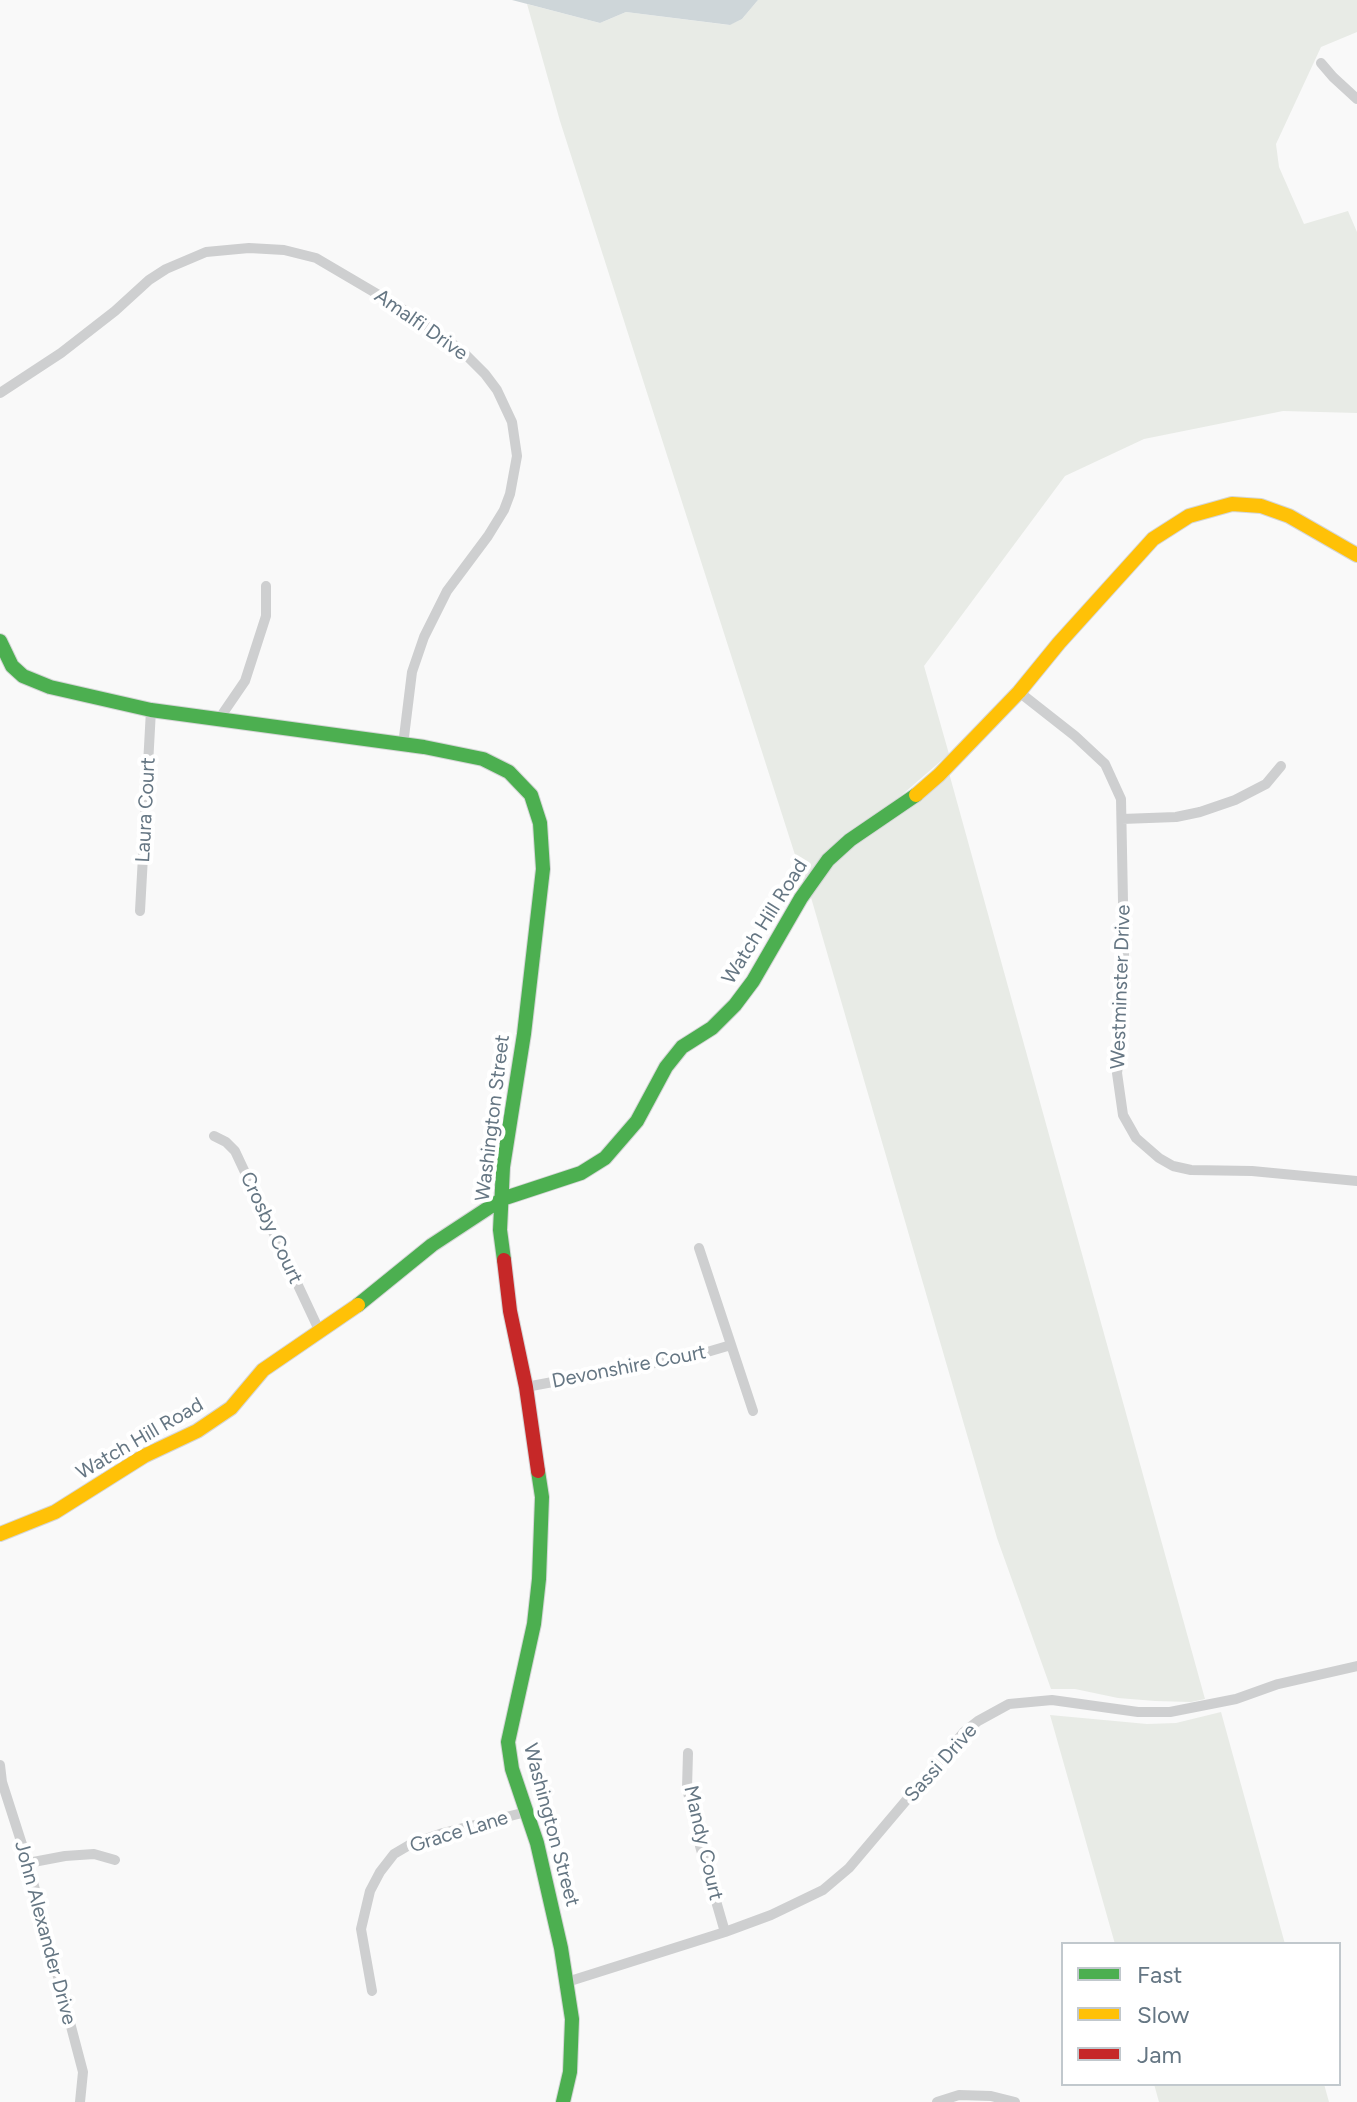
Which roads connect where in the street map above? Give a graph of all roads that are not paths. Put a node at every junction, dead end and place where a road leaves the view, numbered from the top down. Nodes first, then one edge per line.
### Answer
1 (1321, 63) dead end
2 (1357, 99) edge
3 (0, 393) edge
4 (1357, 555) edge
5 (266, 586) dead end
6 (0, 641) edge
7 (1019, 692) junction
8 (151, 710) junction
9 (219, 719) junction
10 (403, 745) junction
11 (1281, 766) dead end
12 (1122, 819) junction
13 (140, 911) dead end
14 (214, 1136) dead end
15 (1357, 1181) edge
16 (502, 1199) junction
17 (699, 1248) dead end
18 (319, 1330) junction
19 (731, 1345) junction
20 (526, 1387) junction
21 (753, 1411) dead end
22 (0, 1534) edge
23 (1357, 1666) edge
24 (688, 1753) dead end
25 (0, 1765) edge
26 (526, 1812) junction
27 (115, 1860) dead end
28 (28, 1863) junction
29 (725, 1932) junction
30 (567, 1982) junction
31 (372, 1991) dead end
32 (80, 2102) edge
33 (563, 2102) edge
34 (937, 2102) edge
35 (1015, 2102) edge

1 - 2 street
3 - 10 street, Amalfi Drive
4 - 7 street, Watch Hill Road
5 - 9 street
6 - 8 street, Washington Street
7 - 12 street, Westminster Drive
7 - 16 street, Watch Hill Road
8 - 9 street, Washington Street
8 - 13 street, Laura Court
9 - 10 street, Washington Street
10 - 16 street, Washington Street
11 - 12 street
12 - 15 street, Westminster Drive
14 - 18 street, Crosby Court
16 - 18 street, Watch Hill Road
16 - 20 street, Washington Street
17 - 19 street, Devonshire Court
18 - 22 street, Watch Hill Road
19 - 20 street, Devonshire Court
19 - 21 street, Devonshire Court
20 - 26 street, Washington Street
23 - 29 street, Sassi Drive
24 - 29 street, Mandy Court
25 - 28 street, John Alexander Drive
26 - 30 street, Washington Street
26 - 31 street, Grace Lane
27 - 28 street
28 - 32 street, John Alexander Drive
29 - 30 street, Sassi Drive
30 - 33 street, Washington Street
34 - 35 street

